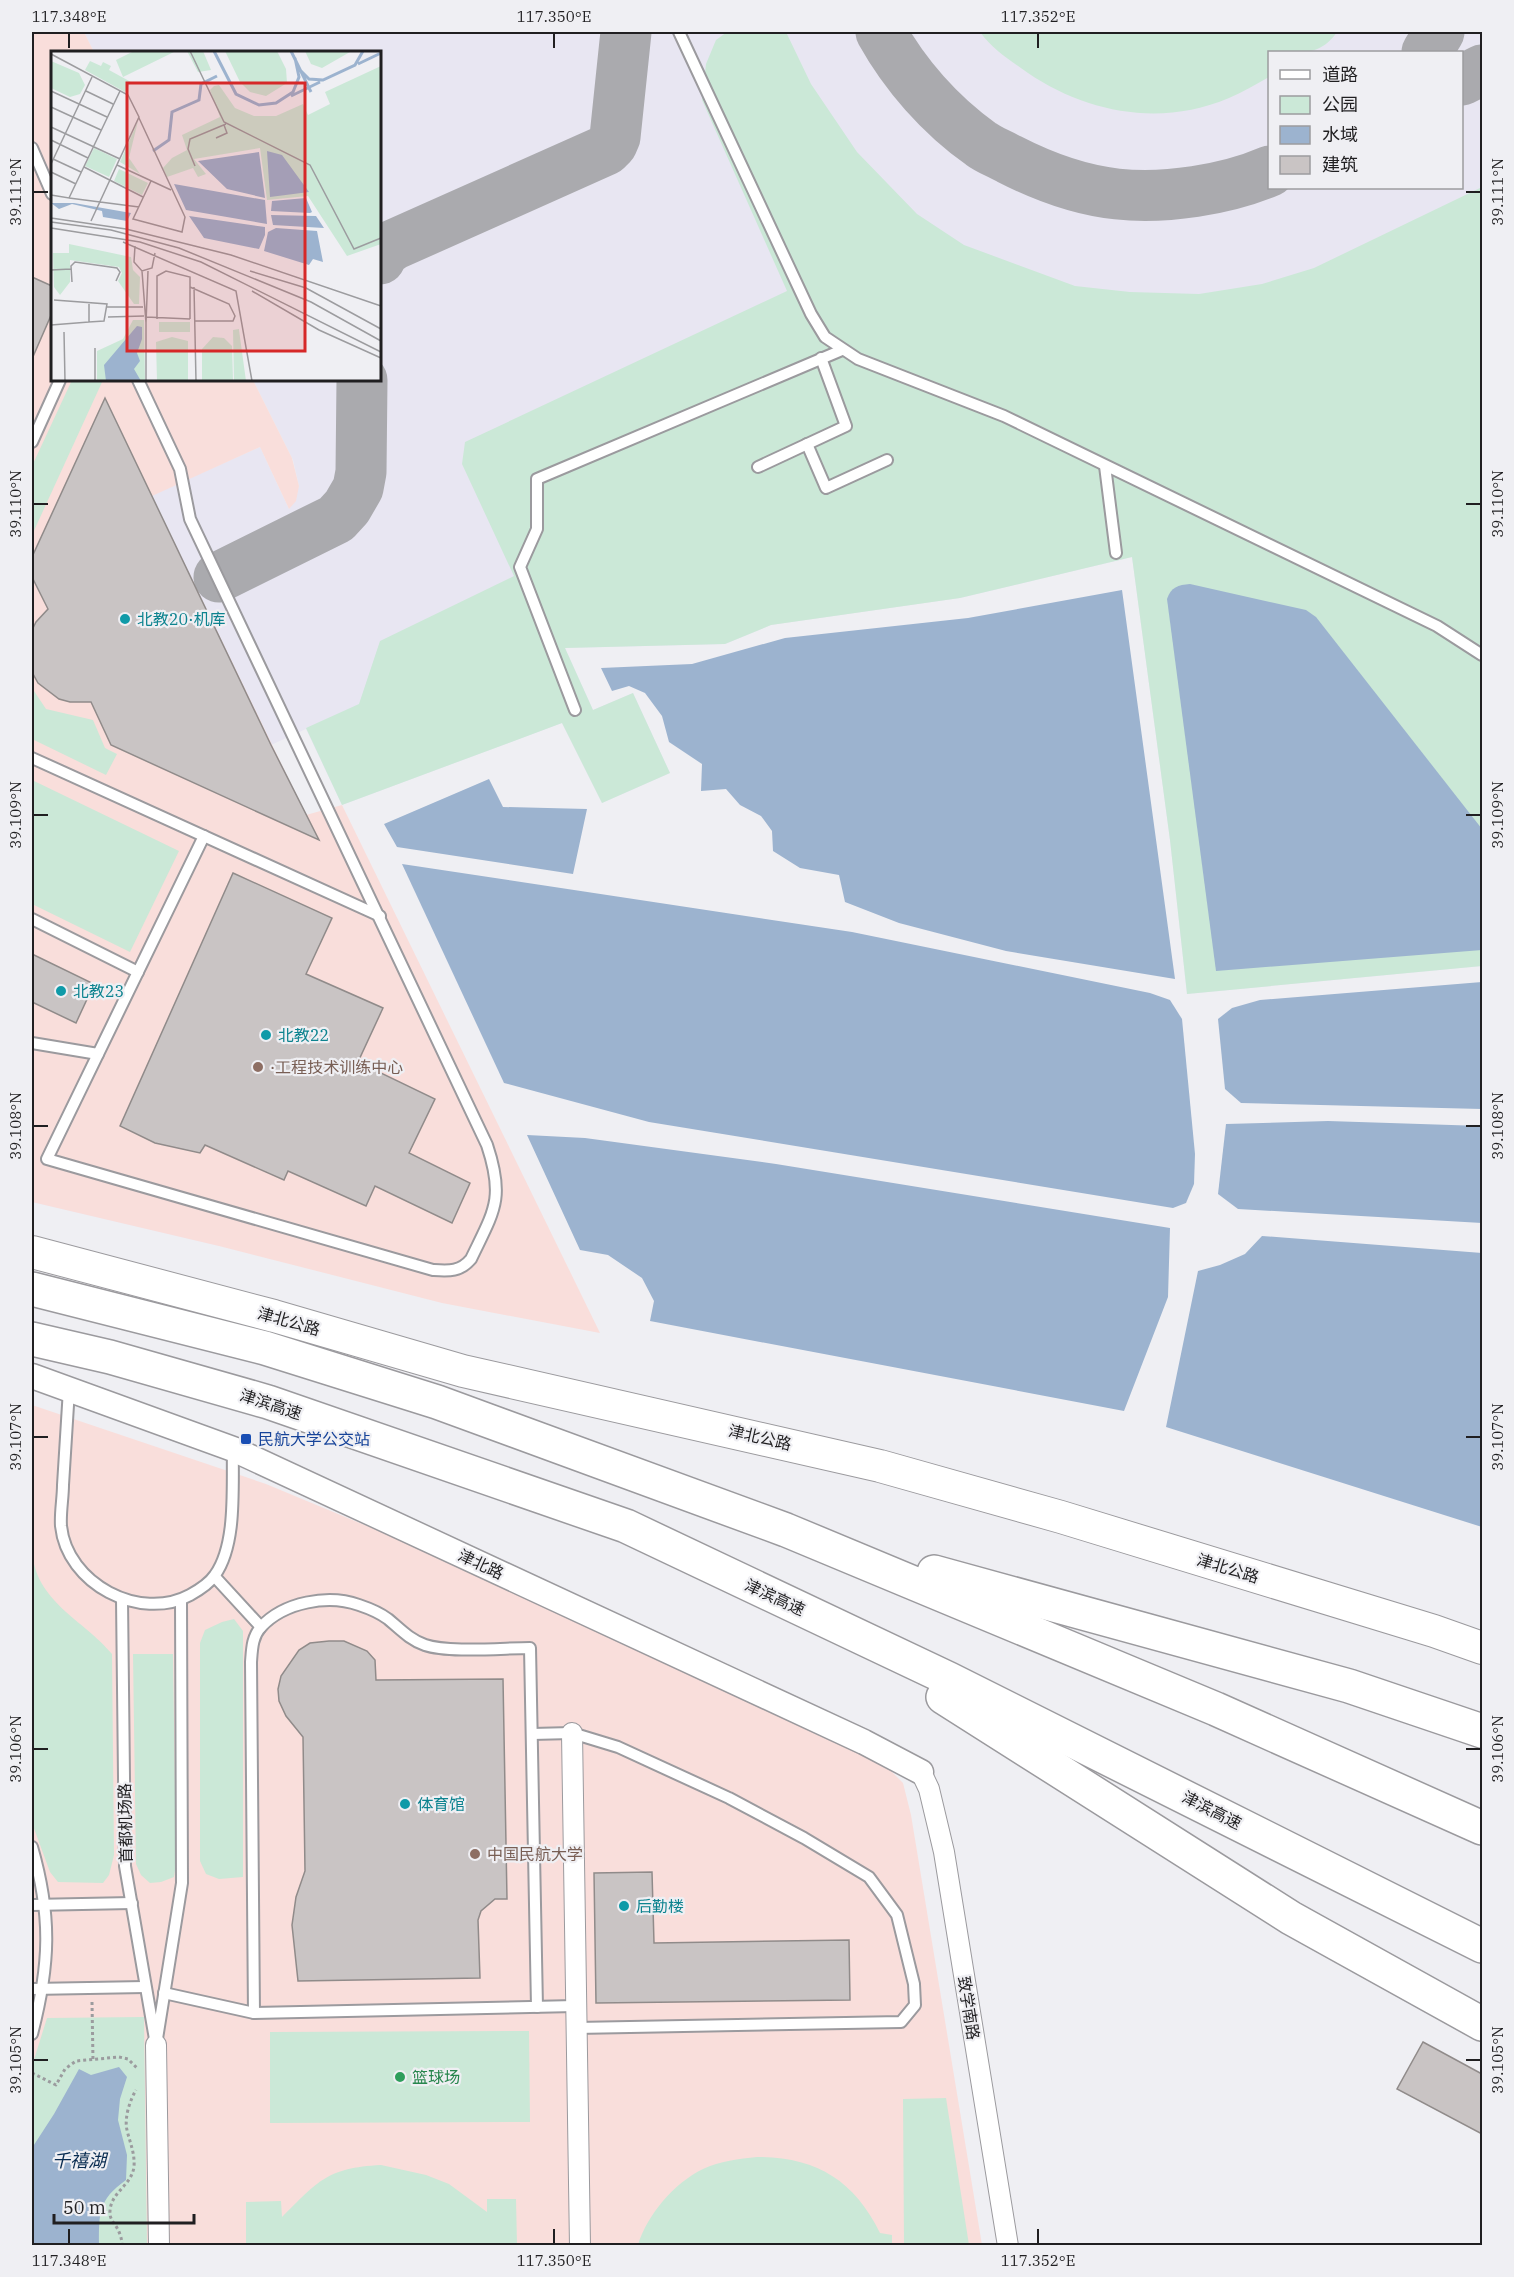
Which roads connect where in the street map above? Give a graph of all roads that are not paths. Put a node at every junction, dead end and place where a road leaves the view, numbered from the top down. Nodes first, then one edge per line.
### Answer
1 (679, 32) edge
2 (32, 148) edge
3 (51, 192) edge
4 (842, 350) junction
5 (821, 358) junction
6 (60, 381) edge
7 (138, 381) edge
8 (32, 442) edge
9 (807, 444) junction
10 (887, 460) dead end
11 (1105, 466) junction
12 (758, 467) dead end
13 (1116, 553) dead end
14 (1482, 655) edge
15 (575, 710) dead end
16 (32, 758) edge
17 (204, 836) junction
18 (380, 916) junction
19 (32, 919) edge
20 (138, 972) junction
21 (32, 1043) edge
22 (98, 1054) junction
23 (32, 1241) edge
24 (32, 1252) edge
25 (32, 1289) edge
26 (32, 1338) edge
27 (32, 1376) edge
28 (69, 1389) junction
29 (233, 1449) junction
30 (786, 1530) junction
31 (215, 1577) junction
32 (122, 1599) junction
33 (181, 1600) junction
34 (807, 1612) junction
35 (261, 1627) junction
36 (1482, 1635) edge
37 (1482, 1648) edge
38 (1482, 1731) edge
39 (572, 1733) junction
40 (532, 1734) junction
41 (921, 1772) joint
42 (1482, 1828) edge
43 (32, 1847) edge
44 (132, 1903) junction
45 (32, 1905) edge
46 (44, 1905) junction
47 (1482, 1946) edge
48 (145, 1987) junction
49 (37, 1989) edge
50 (164, 1993) junction
51 (575, 2006) junction
52 (537, 2007) junction
53 (254, 2013) junction
54 (1482, 2024) edge
55 (576, 2028) junction
56 (32, 2034) edge
57 (156, 2045) junction
58 (159, 2246) edge
59 (580, 2246) edge
60 (1008, 2246) edge

1 - 4 lane
2 - 3 lane
4 - 5 lane
4 - 11 lane
5 - 9 lane
5 - 15 lane
6 - 8 lane
7 - 18 lane
9 - 10 lane
9 - 12 lane
11 - 13 lane
11 - 14 lane
16 - 17 lane
17 - 18 lane
17 - 20 lane
18 - 22 lane
19 - 20 lane
20 - 22 lane
21 - 22 lane
23 - 36 main road, 津北公路
24 - 37 main road, 津北公路
25 - 30 highway
26 - 34 highway, 津滨高速
27 - 28 street, 津北路
28 - 29 street, 津北路
28 - 32 lane
29 - 31 lane
29 - 41 street, 津北路
30 - 38 highway
30 - 42 highway
31 - 33 lane
31 - 35 lane
32 - 33 lane
32 - 44 lane, 首都机场路
33 - 50 lane, 首都机场路
34 - 47 highway, 津滨高速
34 - 54 highway
35 - 40 lane
35 - 53 lane
39 - 40 lane
39 - 51 street
39 - 55 lane
40 - 52 lane
41 - 60 street, 致学南路
43 - 46 lane
44 - 46 lane
44 - 48 lane, 首都机场路
45 - 46 lane
46 - 49 lane
48 - 49 lane
48 - 57 lane, 首都机场路
49 - 56 lane
50 - 53 lane
50 - 57 lane, 首都机场路
51 - 52 lane
51 - 55 street
52 - 53 lane
55 - 59 street
57 - 58 street, 首都机场路

